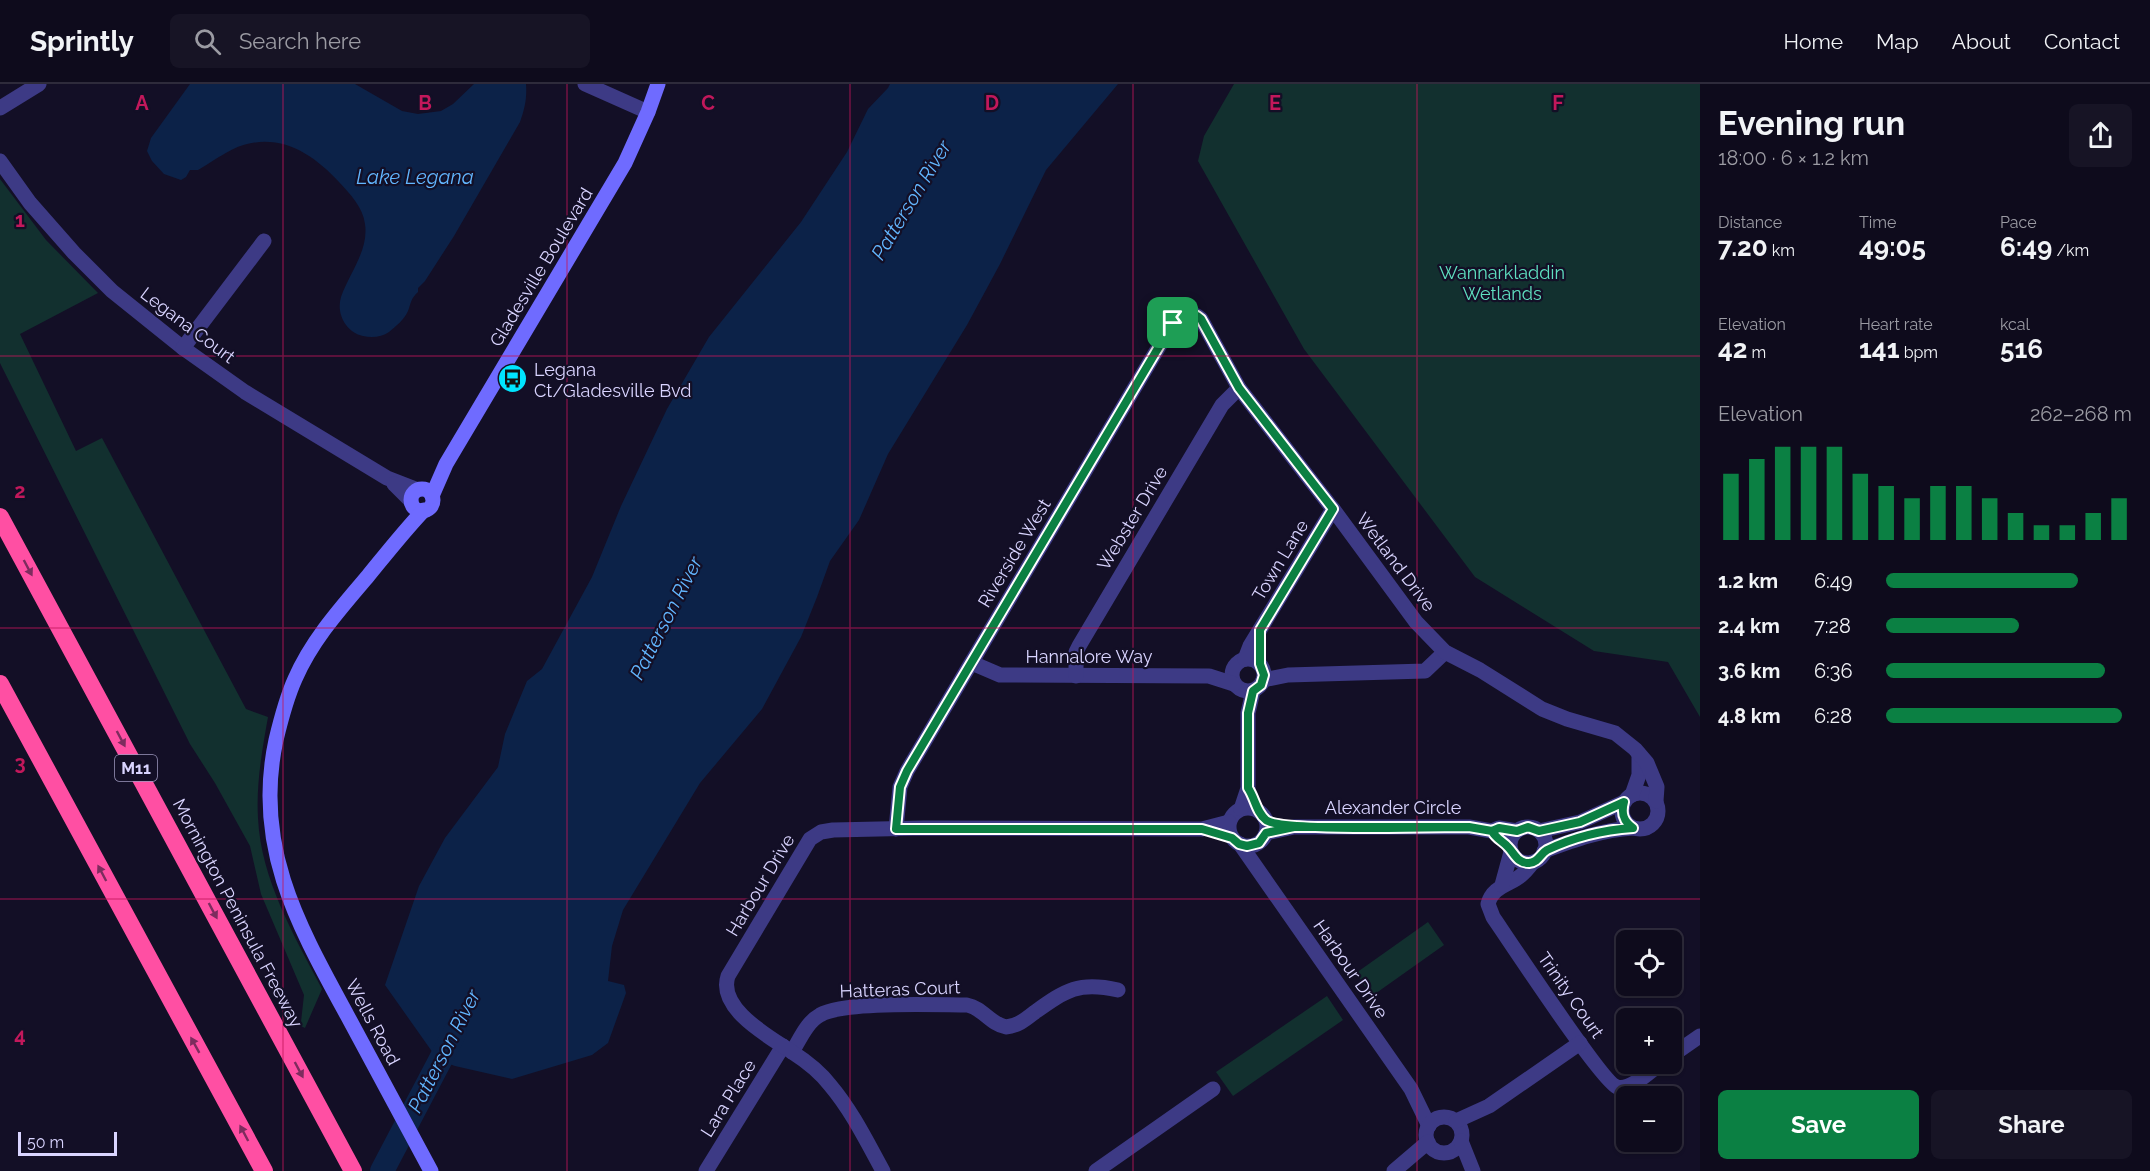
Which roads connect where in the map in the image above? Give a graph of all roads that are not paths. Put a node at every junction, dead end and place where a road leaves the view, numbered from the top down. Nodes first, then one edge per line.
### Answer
1 (39, 84) edge
2 (585, 84) edge
3 (658, 84) edge
4 (0, 108) edge
5 (648, 112) junction
6 (0, 161) edge
7 (264, 241) dead end
8 (1191, 313) joint
9 (183, 348) junction
10 (1239, 388) junction
11 (420, 498) junction
12 (1333, 509) junction
13 (0, 517) edge
14 (1445, 652) junction
15 (972, 663) junction
16 (1076, 676) junction
17 (1249, 676) junction
18 (0, 684) edge
19 (1639, 754) junction
20 (1248, 788) junction
21 (1628, 799) junction
22 (1656, 801) junction
23 (1241, 809) junction
24 (1229, 822) junction
25 (1262, 827) junction
26 (1633, 828) junction
27 (896, 829) junction
28 (1202, 829) junction
29 (1492, 831) junction
30 (1517, 831) junction
31 (1539, 831) junction
32 (1236, 841) junction
33 (1510, 850) junction
34 (1539, 857) junction
35 (1259, 871) junction
36 (1502, 885) junction
37 (315, 955) joint
38 (1118, 990) dead end
39 (1700, 1036) edge
40 (1580, 1043) junction
41 (1682, 1048) edge
42 (788, 1049) junction
43 (1646, 1074) edge
44 (1213, 1089) dead end
45 (1411, 1089) junction
46 (1489, 1106) junction
47 (1449, 1119) junction
48 (1429, 1126) junction
49 (1462, 1138) junction
50 (1437, 1149) junction
51 (1399, 1168) edge
52 (264, 1171) edge
53 (353, 1171) edge
54 (431, 1171) edge
55 (706, 1171) edge
56 (883, 1171) edge
57 (1096, 1171) edge
58 (1466, 1171) edge
59 (1473, 1171) edge

1 - 4 street
2 - 5 street
3 - 5 main road, Gladesville Boulevard
5 - 11 main road, Gladesville Boulevard
6 - 9 street, Legana Court
7 - 9 street
8 - 10 street, Wetland Drive
8 - 15 street, Riverside West
9 - 11 street, Legana Court
10 - 12 street, Wetland Drive
10 - 16 street, Webster Drive
11 - 37 main road, Gladesville Boulevard
12 - 14 street, Wetland Drive
12 - 17 street, Town Lane
13 -> 53 highway, Mornington Peninsula Freeway / M11
14 - 17 street, Hannalore Way
14 - 19 street, Wetland Drive
15 - 16 street, Hannalore Way
15 - 27 street, Riverside West
16 - 17 street, Hannalore Way
17 - 20 street
52 -> 18 highway
19 - 21 street
19 - 22 street, Wetland Drive
20 - 23 street
20 - 25 street
21 - 22 street
21 - 26 street
21 - 31 street
22 - 26 street
23 - 24 street
23 - 25 street
24 - 28 street, Harbour Drive
24 - 32 street
25 - 29 street, Alexander Circle
25 - 32 street
25 - 35 street
26 - 34 street
27 - 28 street, Harbour Drive
27 - 42 street, Harbour Drive
28 - 32 street, Harbour Drive
29 - 30 street, Alexander Circle
29 - 33 street
30 - 31 street
30 - 33 street
31 - 34 street
32 - 35 street, Harbour Drive
33 - 34 street
33 - 36 street
34 - 36 street
35 - 45 street, Harbour Drive
36 - 40 street, Trinity Court
37 - 54 main road, Wells Road
38 - 42 street, Hatteras Court
39 - 41 street
40 - 43 street, Trinity Court
40 - 46 street
42 - 55 street, Lara Place
42 - 56 street, Harbour Drive
44 - 57 street
45 - 47 street, Harbour Drive
45 - 48 street, Harbour Drive
46 - 47 street
46 - 49 street
47 - 48 street
47 - 49 street
48 - 50 street
49 - 50 street
49 - 59 street
50 - 51 street
50 - 58 street

